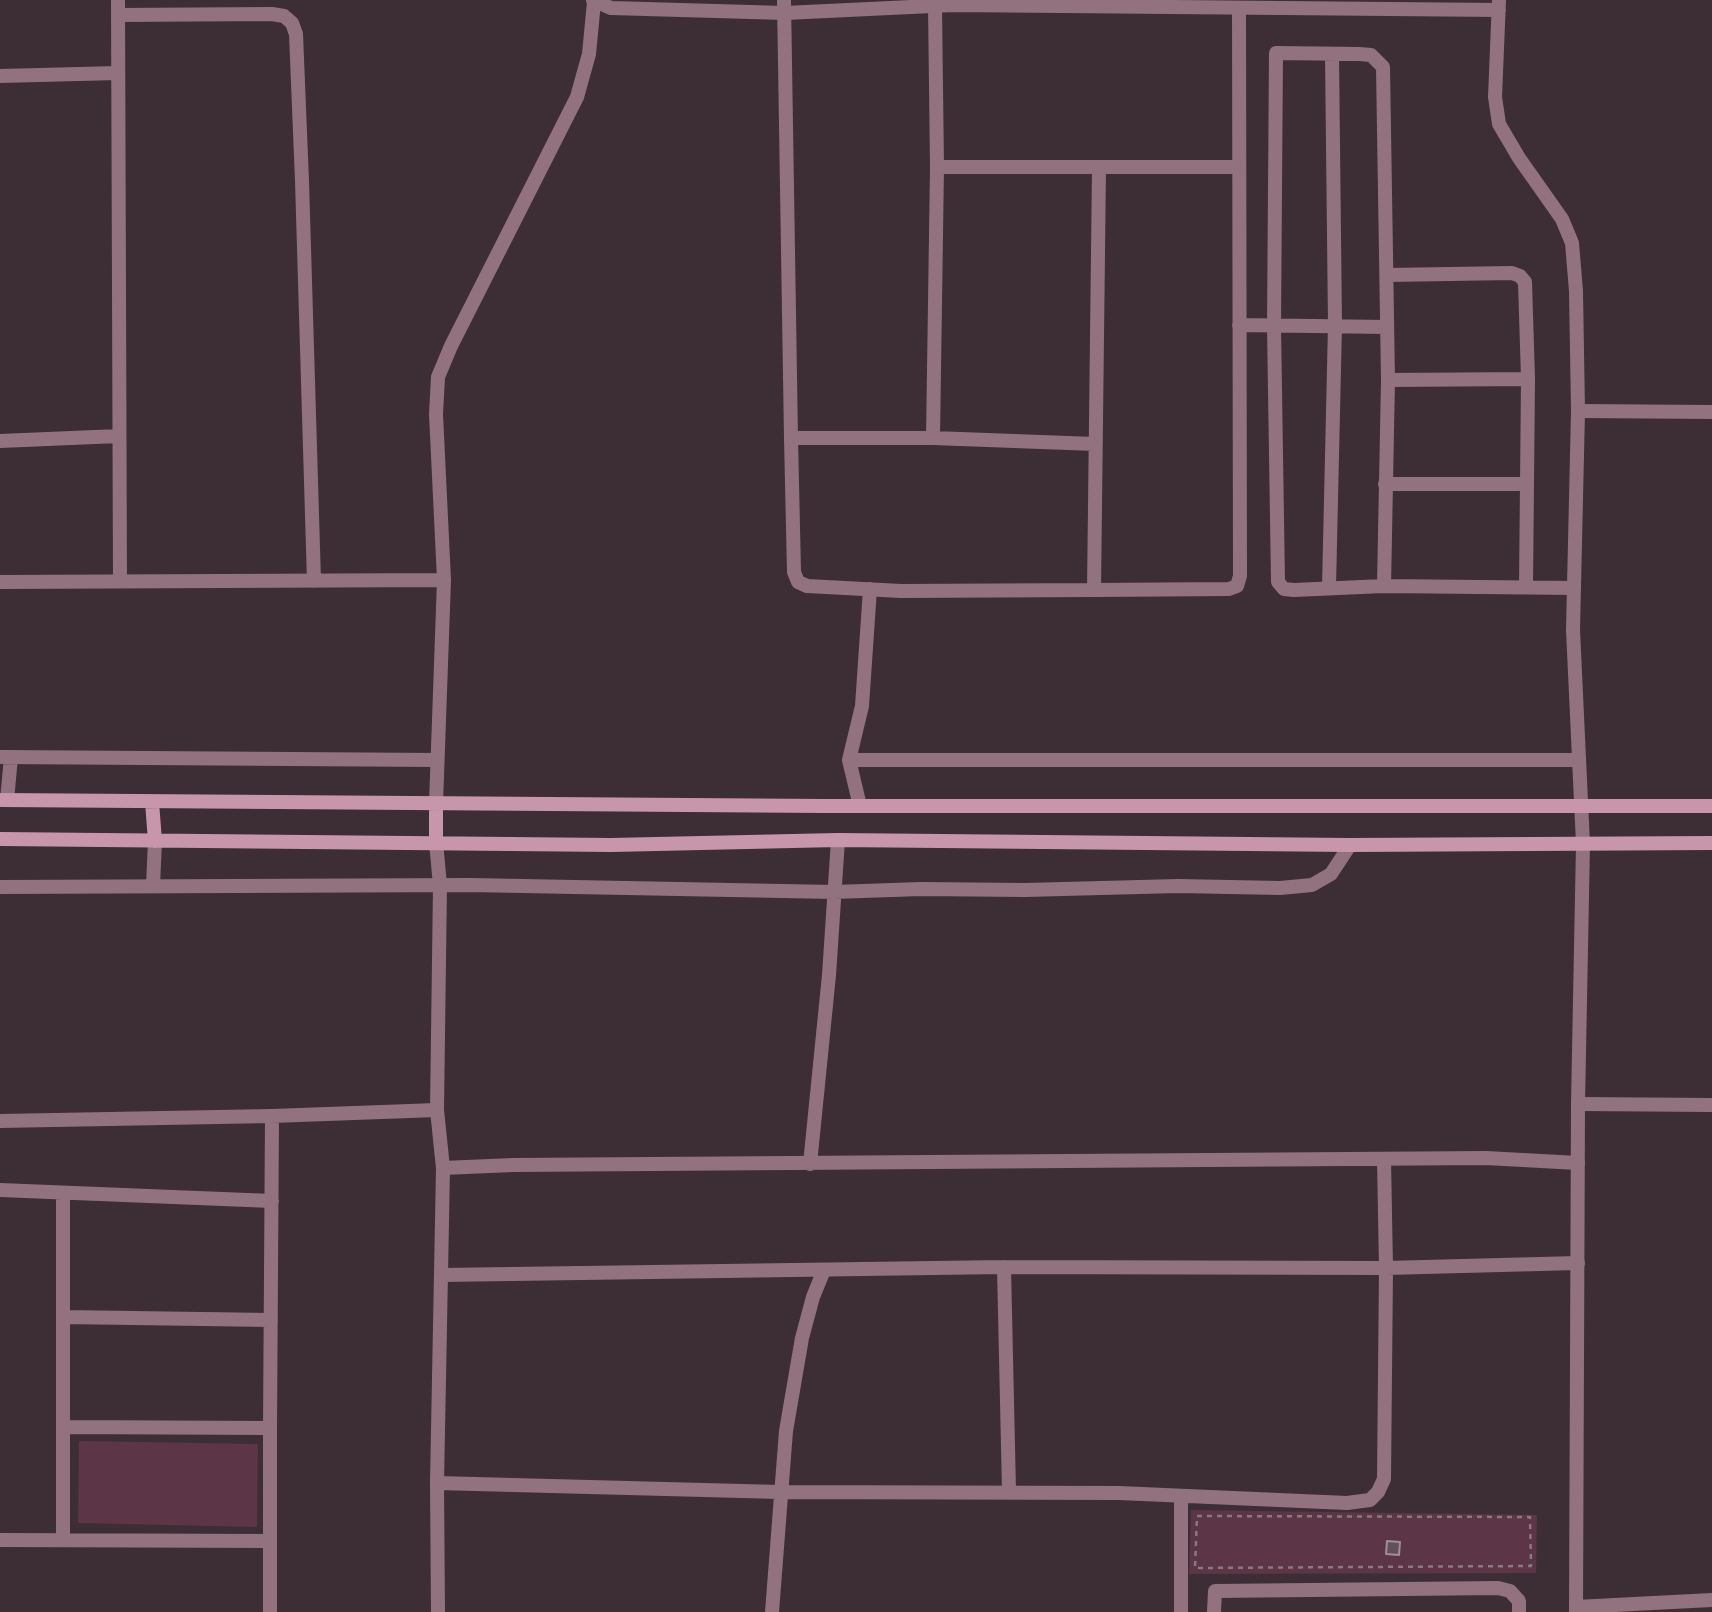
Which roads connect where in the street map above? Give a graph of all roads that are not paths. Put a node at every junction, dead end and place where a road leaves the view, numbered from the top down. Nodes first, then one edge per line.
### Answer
1 (118, 0) edge
2 (593, 1) edge
3 (1303, 4) edge
4 (1499, 5) edge
5 (784, 6) edge
6 (934, 6) junction
7 (1239, 8) junction
8 (118, 15) junction
9 (1332, 54) junction
10 (118, 73) junction
11 (0, 76) edge
12 (937, 167) junction
13 (1239, 167) junction
14 (1100, 169) junction
15 (1387, 275) junction
16 (1239, 325) junction
17 (1335, 325) junction
18 (1275, 326) junction
19 (1387, 327) junction
20 (1528, 379) junction
21 (1388, 380) junction
22 (1578, 411) junction
23 (1712, 412) edge
24 (119, 436) junction
25 (790, 438) junction
26 (933, 438) junction
27 (0, 441) edge
28 (1095, 444) junction
29 (1385, 484) junction
30 (1527, 484) junction
31 (314, 580) junction
32 (444, 580) junction
33 (120, 581) junction
34 (0, 582) edge
35 (1384, 586) junction
36 (1329, 587) junction
37 (1526, 587) junction
38 (1574, 588) junction
39 (870, 589) junction
40 (1094, 590) junction
41 (6, 757) edge
42 (437, 760) junction
43 (849, 760) junction
44 (1578, 760) junction
45 (4, 800) edge
46 (152, 802) junction
47 (436, 804) junction
48 (860, 806) junction
49 (1582, 806) junction
50 (1712, 806) edge
51 (0, 839) edge
52 (838, 840) junction
53 (155, 841) junction
54 (436, 842) junction
55 (1712, 843) edge
56 (1583, 844) junction
57 (1350, 845) junction
58 (440, 885) junction
59 (153, 886) junction
60 (0, 887) edge
61 (834, 892) junction
62 (1578, 1104) junction
63 (1712, 1105) edge
64 (437, 1110) junction
65 (272, 1116) junction
66 (0, 1121) edge
67 (1384, 1159) junction
68 (1578, 1163) junction
69 (810, 1164) junction
70 (443, 1168) junction
71 (0, 1190) edge
72 (63, 1192) junction
73 (272, 1200) junction
74 (1578, 1263) junction
75 (1004, 1267) junction
76 (1386, 1268) junction
77 (824, 1270) junction
78 (441, 1275) junction
79 (63, 1317) junction
80 (271, 1320) junction
81 (63, 1427) junction
82 (270, 1428) junction
83 (437, 1483) junction
84 (1009, 1491) junction
85 (780, 1492) junction
86 (1181, 1496) junction
87 (0, 1540) edge
88 (63, 1541) junction
89 (270, 1541) junction
90 (1712, 1600) edge
91 (1576, 1609) edge
92 (270, 1612) edge
93 (438, 1612) edge
94 (772, 1612) edge
95 (1181, 1612) edge
96 (1214, 1612) edge
97 (1519, 1612) edge

1 - 8 street
2 - 5 street
2 - 32 street
3 - 4 street
3 - 7 street
4 - 22 street
5 - 6 street
5 - 25 street
6 - 7 street
6 - 12 street
7 - 13 street
8 - 10 street
8 - 31 street
9 - 15 street
9 - 17 street
9 - 18 street
10 - 11 street
10 - 24 street
12 - 14 street
12 - 26 street
13 - 14 street
13 - 16 street
14 - 28 street
15 - 19 street
15 - 20 street
16 - 18 street
16 - 40 street
17 - 18 street
17 - 19 street
17 - 36 street
18 - 36 street
19 - 21 street
20 - 21 street
20 - 30 street
21 - 29 street
22 - 23 street
22 - 38 street
24 - 27 street
24 - 33 street
25 - 26 street
25 - 39 street
26 - 28 street
28 - 40 street
29 - 30 street
29 - 35 street
30 - 37 street
31 - 32 street
31 - 33 street
32 - 42 street
33 - 34 street
35 - 36 street
35 - 37 street
37 - 38 street
38 - 44 street
39 - 40 street
39 - 43 street
41 - 42 street
41 - 45 street
42 - 47 street
43 - 44 street
43 - 48 street
44 - 49 street
45 - 46 main road
46 - 47 main road
46 - 53 main road
47 - 48 main road
47 - 54 main road
48 - 49 main road
49 - 50 main road
49 - 56 street
51 - 53 main road
52 - 54 main road
52 - 57 main road
52 - 61 street
53 - 54 main road
53 - 59 street
54 - 58 street
55 - 56 main road
56 - 57 main road
56 - 62 street
57 - 61 street
58 - 59 street
58 - 61 street
58 - 64 street
59 - 60 street
61 - 69 street
62 - 63 street
62 - 68 street
64 - 65 street
64 - 70 street
65 - 66 street
65 - 73 street
67 - 68 street
67 - 69 street
67 - 76 street
68 - 74 street
69 - 70 street
70 - 78 street
71 - 72 street
72 - 73 street
72 - 79 street
73 - 80 street
74 - 76 street
74 - 91 street
75 - 76 street
75 - 77 street
75 - 84 street
76 - 86 street
77 - 78 street
77 - 85 street
78 - 83 street
79 - 80 street
79 - 81 street
80 - 82 street
81 - 82 street
81 - 88 street
82 - 89 street
83 - 85 street
83 - 93 street
84 - 85 street
84 - 86 street
85 - 94 street
86 - 95 street
87 - 88 street
88 - 89 street
89 - 92 street
90 - 91 street
96 - 97 street

